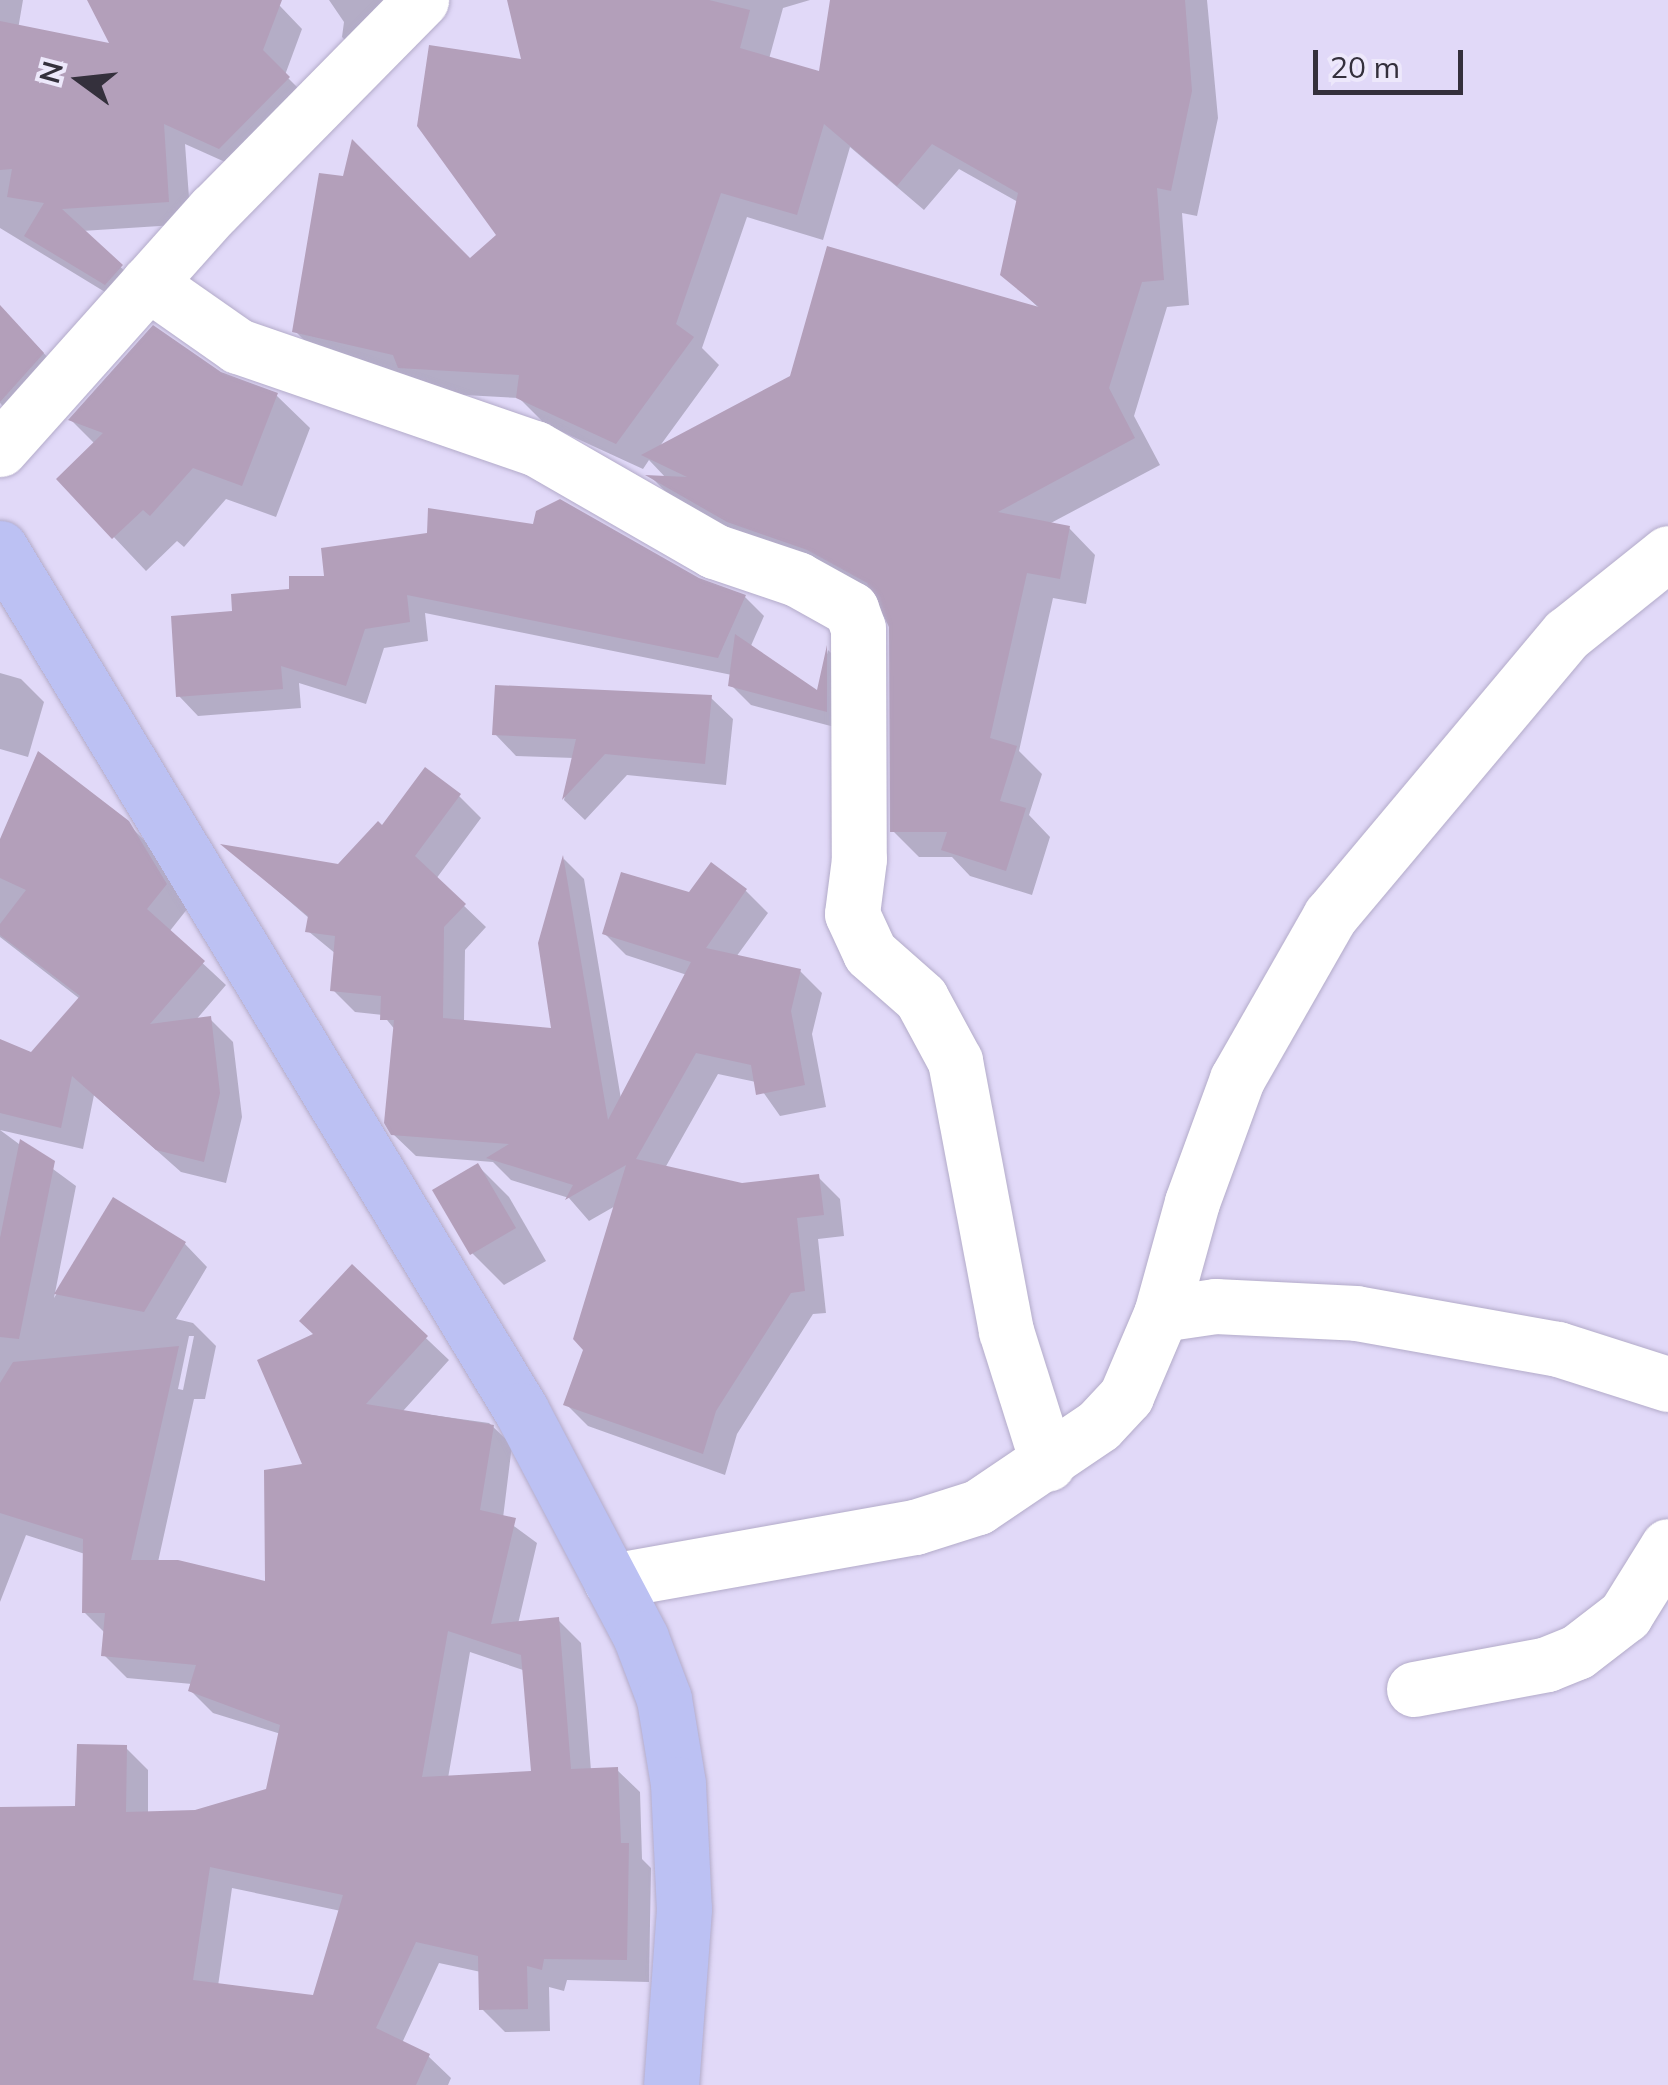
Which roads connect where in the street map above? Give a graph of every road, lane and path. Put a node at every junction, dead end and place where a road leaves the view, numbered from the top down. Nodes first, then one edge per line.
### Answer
1 (421, 0) edge
2 (148, 283) junction
3 (0, 449) edge
4 (0, 548) edge
5 (1668, 553) edge
6 (1162, 1314) junction
7 (1668, 1384) edge
8 (1048, 1464) junction
9 (1668, 1546) edge
10 (611, 1581) junction
11 (1414, 1689) dead end
12 (671, 2085) edge

1 - 2 street
2 - 3 street
2 - 8 street
4 - 10 main road
5 - 6 street
6 - 7 street
6 - 8 street
8 - 10 street
9 - 11 street
10 - 12 main road

